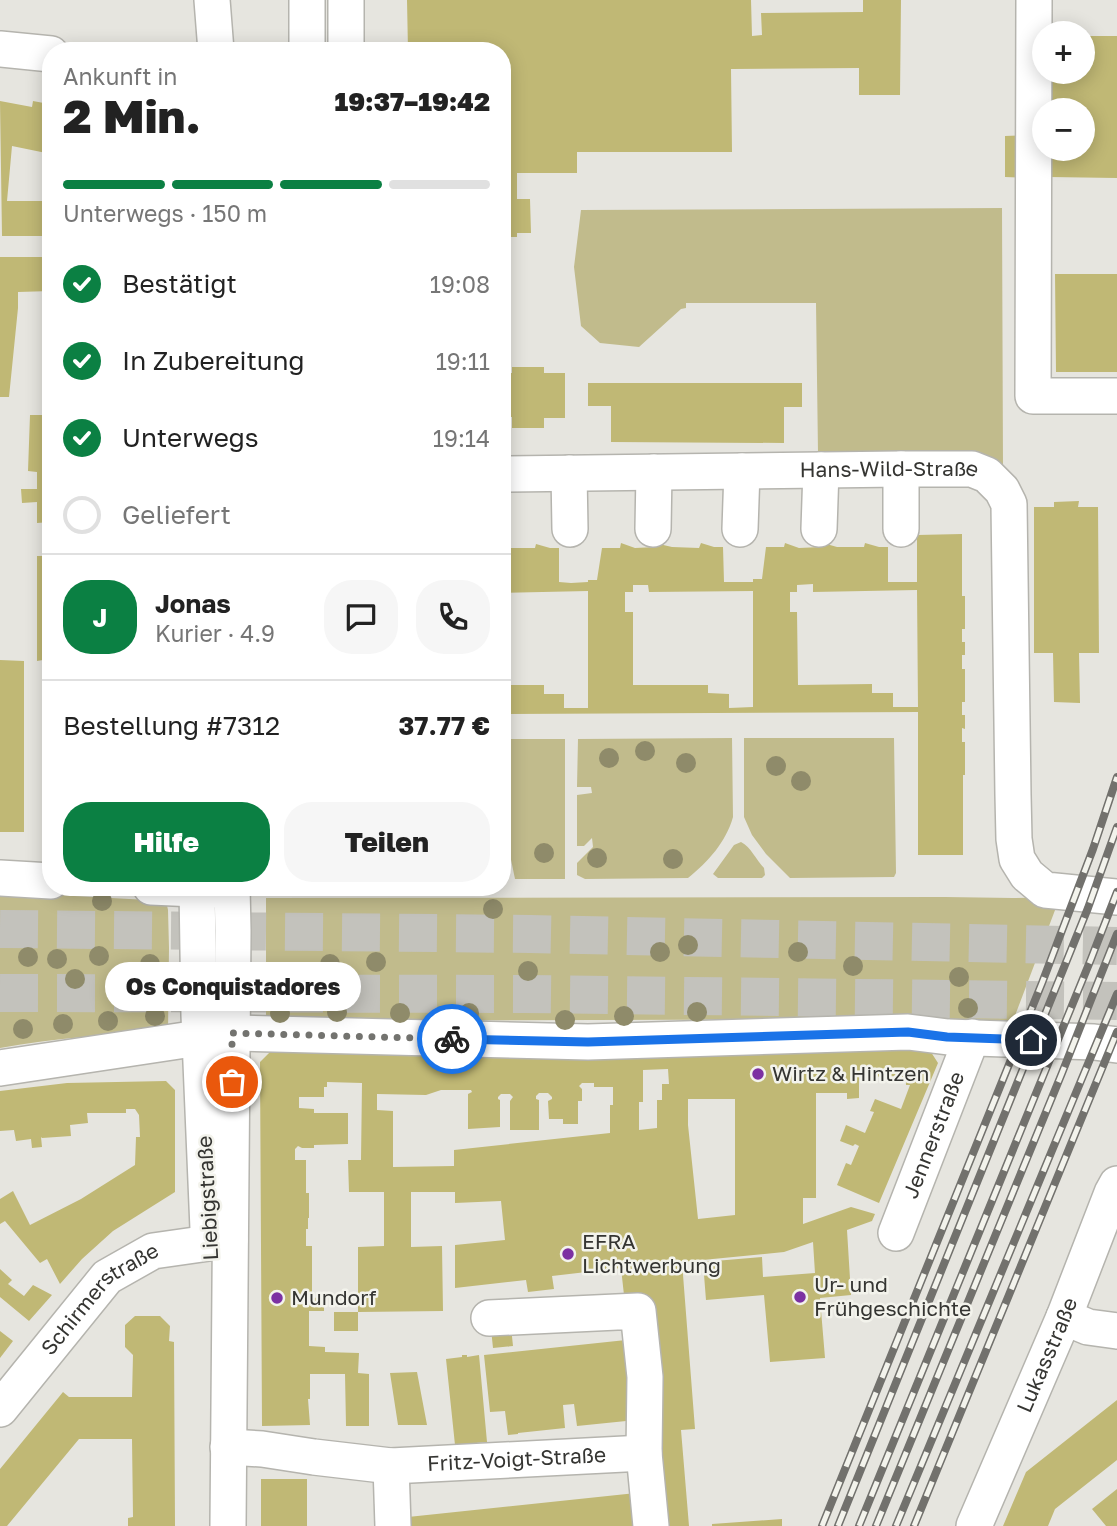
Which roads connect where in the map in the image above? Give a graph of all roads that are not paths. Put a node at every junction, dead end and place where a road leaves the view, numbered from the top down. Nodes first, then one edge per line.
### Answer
1 (212, 0) edge
2 (307, 0) edge
3 (346, 0) edge
4 (1034, 0) edge
5 (215, 42) edge
6 (307, 42) edge
7 (346, 42) edge
8 (0, 49) edge
9 (42, 53) edge
10 (1117, 396) edge
11 (901, 469) junction
12 (821, 470) junction
13 (741, 471) junction
14 (654, 472) junction
15 (569, 473) junction
16 (511, 474) edge
17 (570, 529) dead end
18 (653, 529) dead end
19 (740, 529) dead end
20 (819, 529) dead end
21 (901, 529) dead end
22 (0, 878) edge
23 (42, 880) edge
24 (198, 896) edge
25 (231, 896) edge
26 (1117, 897) edge
27 (216, 1036) junction
28 (972, 1037) junction
29 (1117, 1045) edge
30 (0, 1068) edge
31 (1117, 1184) edge
32 (896, 1233) dead end
33 (219, 1241) junction
34 (1064, 1317) junction
35 (489, 1318) dead end
36 (1117, 1331) edge
37 (0, 1409) edge
38 (228, 1447) junction
39 (644, 1453) junction
40 (391, 1466) junction
41 (228, 1526) edge
42 (393, 1526) edge
43 (651, 1526) edge
44 (974, 1526) edge

1 - 5 street
2 - 6 street
3 - 7 street
4 - 10 street
8 - 9 street
11 - 12 street, Hans-Wild-Straße
11 - 21 street
11 - 26 street, Hans-Wild-Straße
12 - 13 street, Hans-Wild-Straße
12 - 20 street
13 - 14 street, Hans-Wild-Straße
13 - 19 street
14 - 15 street, Hans-Wild-Straße
14 - 18 street
15 - 16 street, Hans-Wild-Straße
15 - 17 street
22 - 23 street
24 - 27 street, Liebigstraße
25 - 27 street, Liebigstraße
27 - 28 street
27 - 30 street
27 - 33 street, Liebigstraße
28 - 29 street
28 - 32 street, Jennerstraße
31 - 34 street, Lukasstraße
33 - 37 street, Schirmerstraße
33 - 38 street, Liebigstraße
34 - 36 street
34 - 44 street, Lukasstraße
35 - 39 street
38 - 40 street, Fritz-Voigt-Straße
38 - 41 street, Liebigstraße
39 - 40 street, Fritz-Voigt-Straße
39 - 43 street
40 - 42 street

